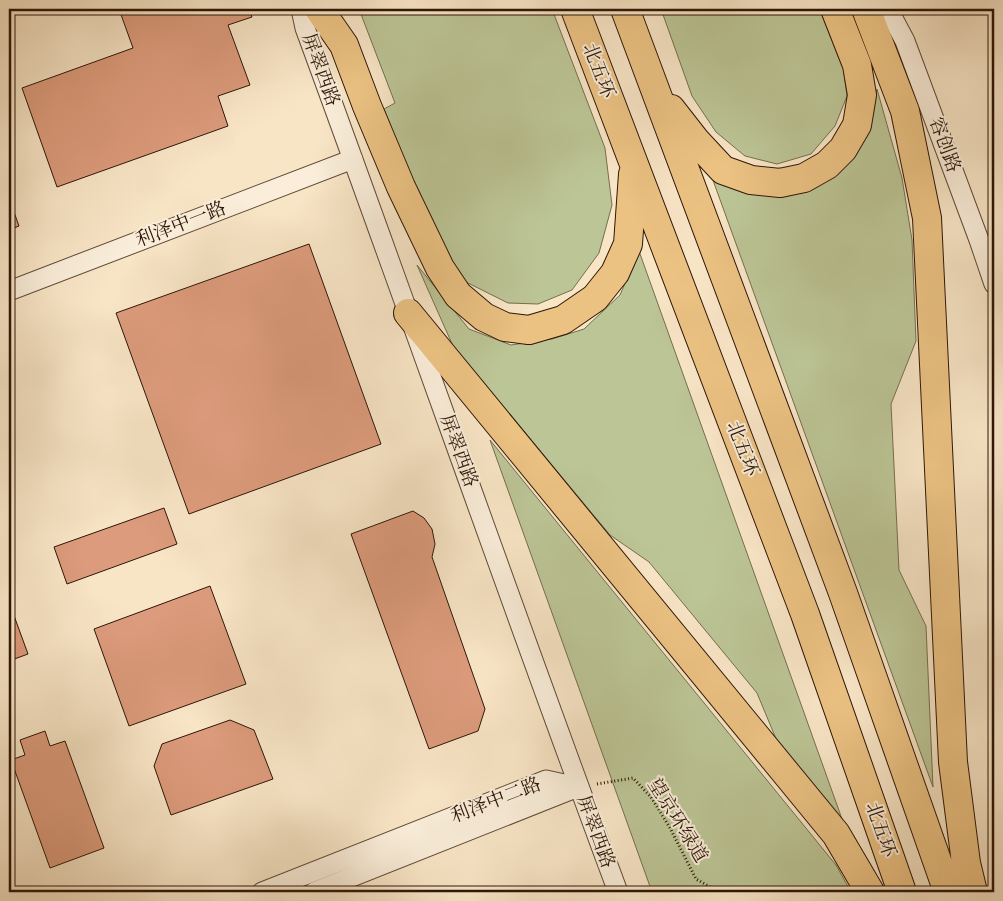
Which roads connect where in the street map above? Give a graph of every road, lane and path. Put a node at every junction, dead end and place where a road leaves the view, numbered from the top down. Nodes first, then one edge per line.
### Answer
1 (301, 9) edge
2 (319, 9) edge
3 (575, 9) edge
4 (625, 9) edge
5 (836, 9) edge
6 (866, 9) edge
7 (888, 9) edge
8 (656, 90) junction
9 (353, 159) junction
10 (634, 165) junction
11 (987, 237) edge
12 (994, 284) edge
13 (9, 292) edge
14 (408, 313) junction
15 (578, 787) junction
16 (262, 892) edge
17 (314, 892) edge
18 (618, 892) edge
19 (718, 892) edge
20 (870, 892) edge
21 (902, 892) edge
22 (948, 892) edge
23 (973, 892) edge

1 - 9 street, 屏翠西路
2 - 10 highway
3 - 10 highway, 北五环
4 - 8 highway
5 - 8 highway
6 - 23 highway
7 - 11 street, 容创路
8 - 22 highway
9 - 13 street, 利泽中一路
9 - 14 street, 屏翠西路
10 - 21 highway, 北五环
11 - 12 street, 容创路
14 - 15 street, 屏翠西路
14 - 20 highway
15 - 16 street, 利泽中二路
15 - 17 street, 利泽中二路
15 - 18 street, 屏翠西路
15 - 19 path, 望京环绿道

